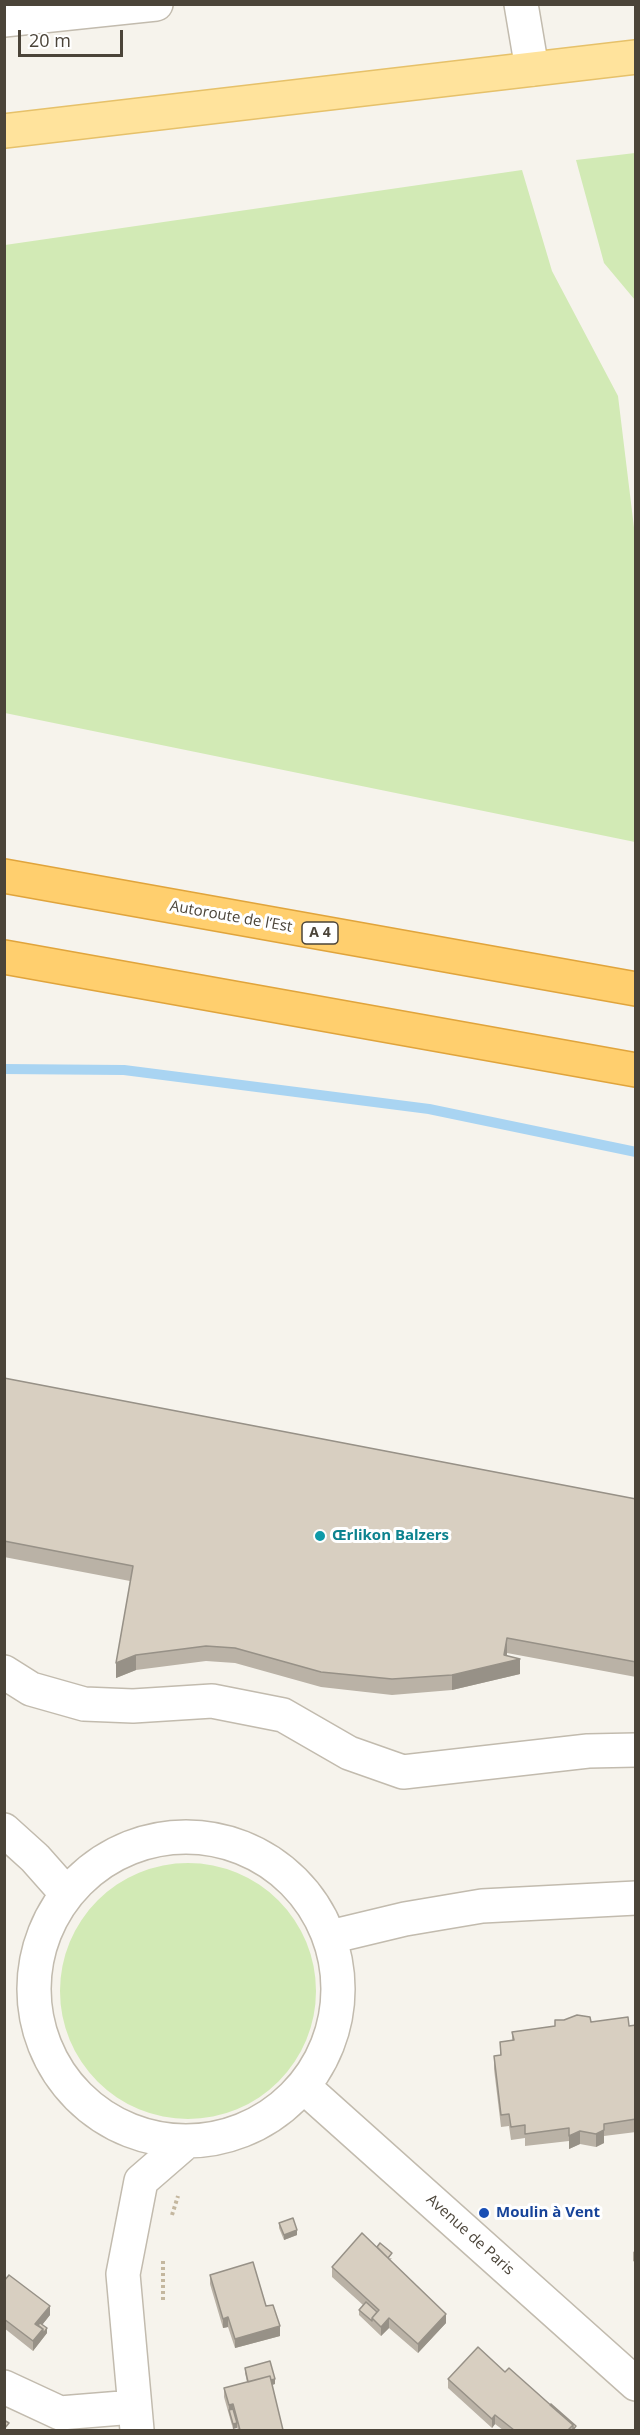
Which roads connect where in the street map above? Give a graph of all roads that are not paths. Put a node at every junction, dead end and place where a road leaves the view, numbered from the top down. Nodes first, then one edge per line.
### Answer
1 (156, 4) edge
2 (521, 4) edge
3 (4, 20) edge
4 (636, 57) edge
5 (532, 69) junction
6 (4, 131) edge
7 (4, 876) edge
8 (4, 957) edge
9 (636, 989) edge
10 (636, 1070) edge
11 (4, 1672) edge
12 (636, 1750) edge
13 (4, 1830) edge
14 (66, 1893) junction
15 (636, 1898) edge
16 (330, 1937) junction
17 (304, 2087) junction
18 (186, 2142) junction
19 (636, 2384) edge
20 (4, 2387) edge
21 (136, 2419) edge
22 (61, 2422) edge

1 - 3 street
2 - 5 street
4 - 5 main road
5 - 6 main road
7 - 9 highway, Autoroute de l’Est / A 4
8 - 10 highway
11 - 12 street
13 - 14 street
14 - 16 street
14 - 18 street
15 - 16 street
16 - 17 street
17 - 18 street
17 - 19 street, Avenue de Paris
18 - 21 street
20 - 22 street
21 - 22 street

